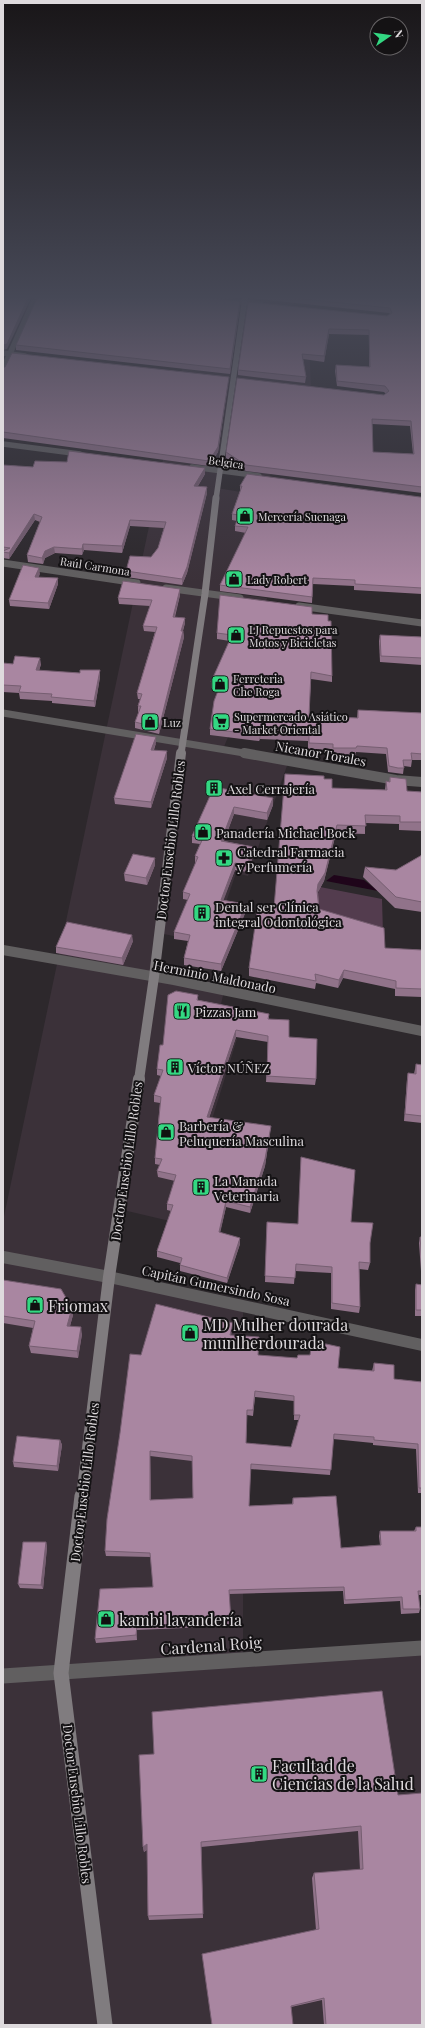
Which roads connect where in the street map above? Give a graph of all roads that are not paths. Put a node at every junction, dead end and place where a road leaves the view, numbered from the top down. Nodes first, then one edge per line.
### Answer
1 (233, 393) edge
2 (3, 444) edge
3 (88, 454) edge
4 (188, 467) edge
5 (219, 471) junction
6 (269, 478) edge
7 (3, 563) edge
8 (143, 584) edge
9 (158, 586) edge
10 (205, 594) junction
11 (250, 599) edge
12 (289, 604) edge
13 (422, 623) edge
14 (3, 713) edge
15 (182, 742) junction
16 (422, 782) edge
17 (3, 950) edge
18 (154, 977) junction
19 (422, 1031) edge
20 (3, 1257) edge
21 (109, 1277) junction
22 (422, 1345) edge
23 (422, 1648) edge
24 (61, 1673) junction
25 (3, 1676) edge
26 (105, 2025) edge

1 - 5 main road, Doctor Eusebio Lillo Robles
2 - 3 street
4 - 5 street, Belgica
5 - 6 street, Belgica
5 - 10 main road, Doctor Eusebio Lillo Robles
7 - 8 street, Raúl Carmona
9 - 10 street
10 - 11 street
10 - 15 main road, Doctor Eusebio Lillo Robles
12 - 13 street
14 - 15 street, Nicanor Torales
15 - 16 street, Nicanor Torales
15 - 18 main road, Doctor Eusebio Lillo Robles
17 - 18 street, Herminio Maldonado
18 - 19 street, Herminio Maldonado
18 - 21 main road, Doctor Eusebio Lillo Robles
20 - 21 street, Capitán Gumersindo Sosa
21 - 22 street, Capitán Gumersindo Sosa
21 - 24 main road, Doctor Eusebio Lillo Robles
23 - 24 street, Cardenal Roig
24 - 25 street, Cardenal Roig
24 - 26 main road, Doctor Eusebio Lillo Robles

